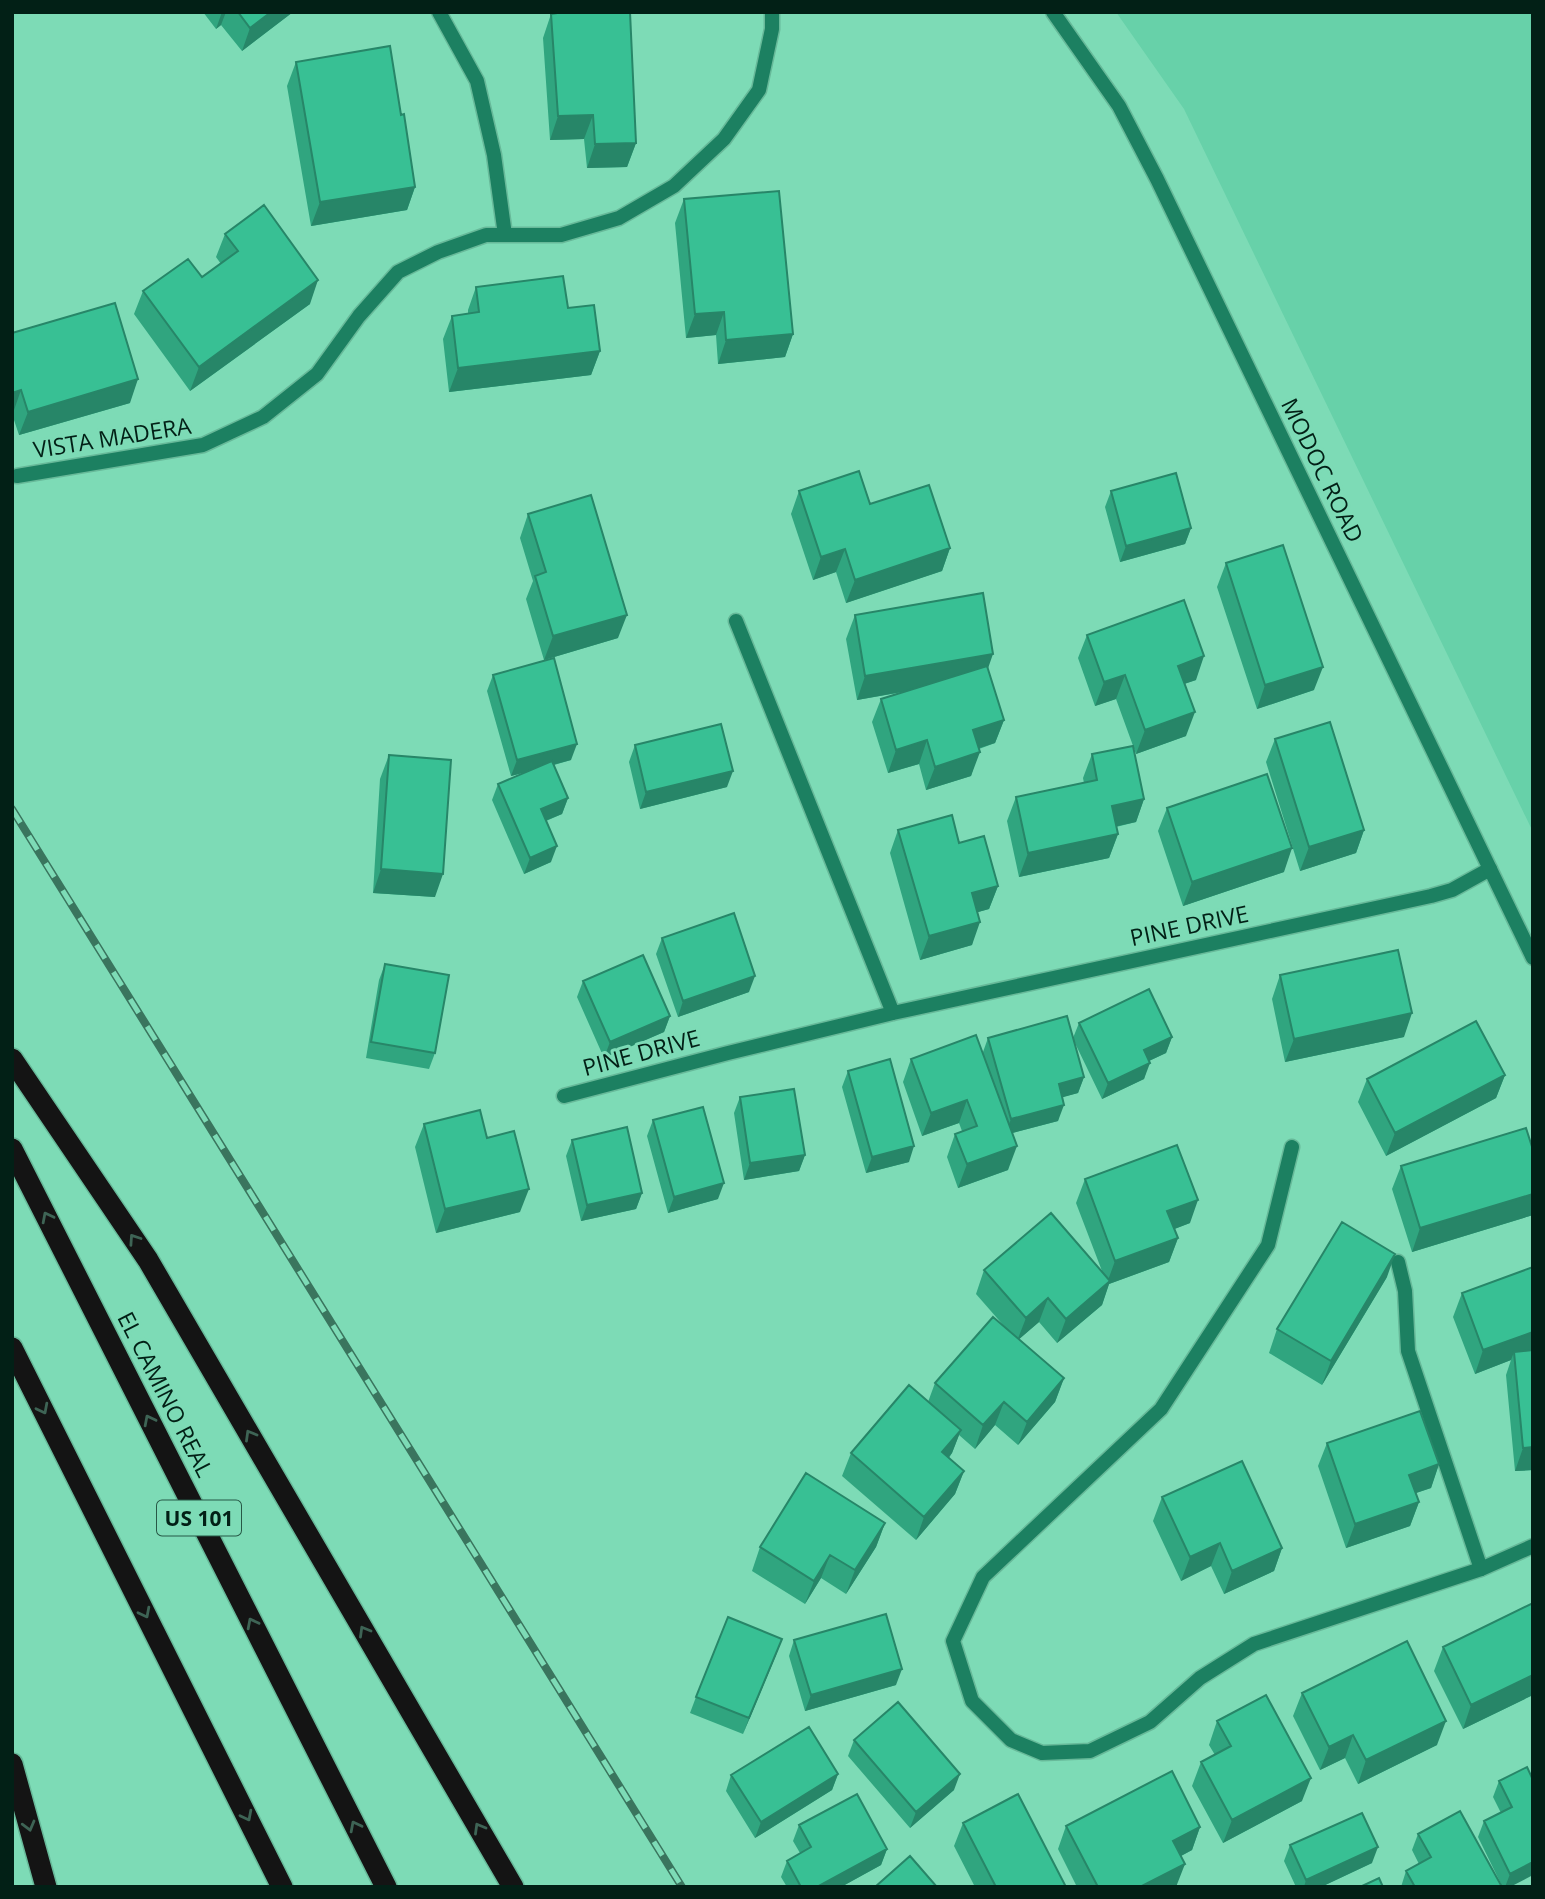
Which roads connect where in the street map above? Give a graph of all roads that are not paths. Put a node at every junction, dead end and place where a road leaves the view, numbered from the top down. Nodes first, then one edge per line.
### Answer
1 (439, 12) edge
2 (772, 12) edge
3 (1053, 12) edge
4 (505, 235) junction
5 (17, 475) dead end
6 (736, 621) dead end
7 (1490, 869) junction
8 (1533, 958) edge
9 (893, 1013) junction
10 (12, 1059) edge
11 (564, 1096) dead end
12 (1292, 1147) dead end
13 (12, 1149) edge
14 (1398, 1262) dead end
15 (12, 1348) edge
16 (1533, 1546) edge
17 (1480, 1569) junction
18 (12, 1764) edge
19 (46, 1887) edge
20 (282, 1887) edge
21 (386, 1887) edge
22 (513, 1887) edge

1 - 4 street
2 - 4 street, VISTA MADERA
3 - 7 street, MODOC ROAD
4 - 5 street, VISTA MADERA
6 - 9 street
7 - 8 street, MODOC ROAD
7 - 9 street, PINE DRIVE
9 - 11 street, PINE DRIVE
22 -> 10 highway
12 - 17 street
21 -> 13 highway, EL CAMINO REAL / US 101
14 - 17 street
15 -> 20 highway
16 - 17 street
18 -> 19 highway

